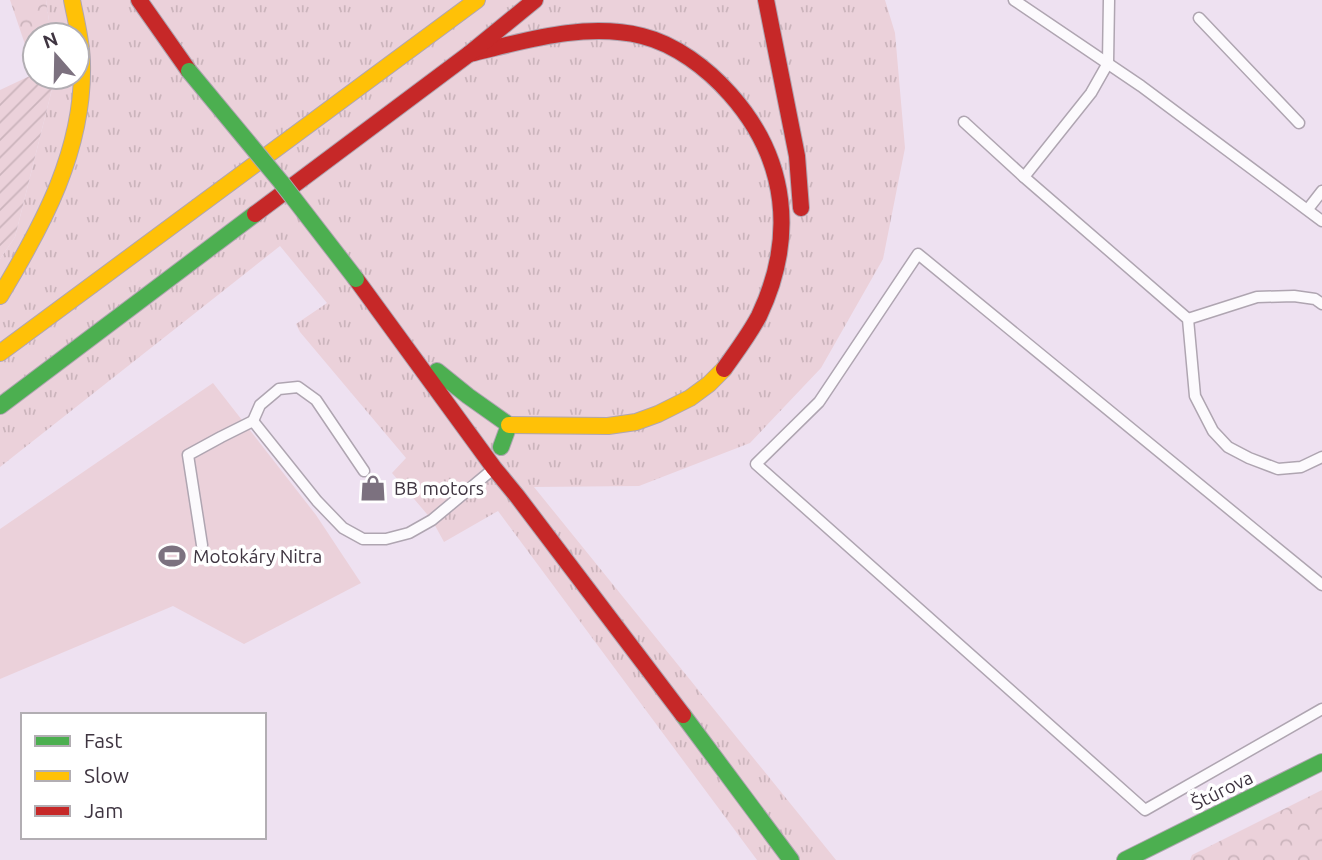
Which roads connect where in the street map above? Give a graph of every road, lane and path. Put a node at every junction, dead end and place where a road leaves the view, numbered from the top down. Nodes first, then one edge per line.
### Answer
1 (72, 0) edge
2 (139, 0) edge
3 (477, 0) edge
4 (535, 0) edge
5 (766, 0) edge
6 (1014, 0) edge
7 (1110, 0) edge
8 (1026, 3) edge
9 (1199, 18) dead end
10 (469, 54) junction
11 (1108, 63) junction
12 (964, 122) dead end
13 (1299, 123) dead end
14 (1024, 177) junction
15 (1322, 191) edge
16 (1308, 209) junction
17 (1322, 220) edge
18 (801, 228) dead end
19 (0, 296) edge
20 (1322, 304) edge
21 (1188, 319) junction
22 (394, 331) junction
23 (0, 353) edge
24 (0, 406) edge
25 (253, 421) junction
26 (509, 425) junction
27 (554, 441) dead end
28 (1322, 457) edge
29 (494, 468) junction
30 (365, 471) dead end
31 (202, 545) dead end
32 (1322, 585) edge
33 (1322, 709) edge
34 (1322, 762) edge
35 (1136, 858) edge
36 (791, 860) edge

1 - 19 main road
2 - 22 main road, bridge
3 - 23 main road
4 - 10 main road
5 - 18 main road
6 - 8 lane
7 - 11 lane
8 - 11 lane
9 - 13 lane
10 - 24 main road
10 - 26 main road
11 - 14 lane
11 - 16 lane
12 - 14 lane
14 - 21 lane
15 - 16 lane
16 - 17 lane
20 - 21 lane
21 - 28 lane
22 - 26 main road
22 - 29 main road
25 - 29 lane
25 - 30 lane
25 - 31 lane
26 - 27 main road
26 - 29 main road
29 - 36 main road
32 - 33 lane
34 - 35 main road, Štúrova

